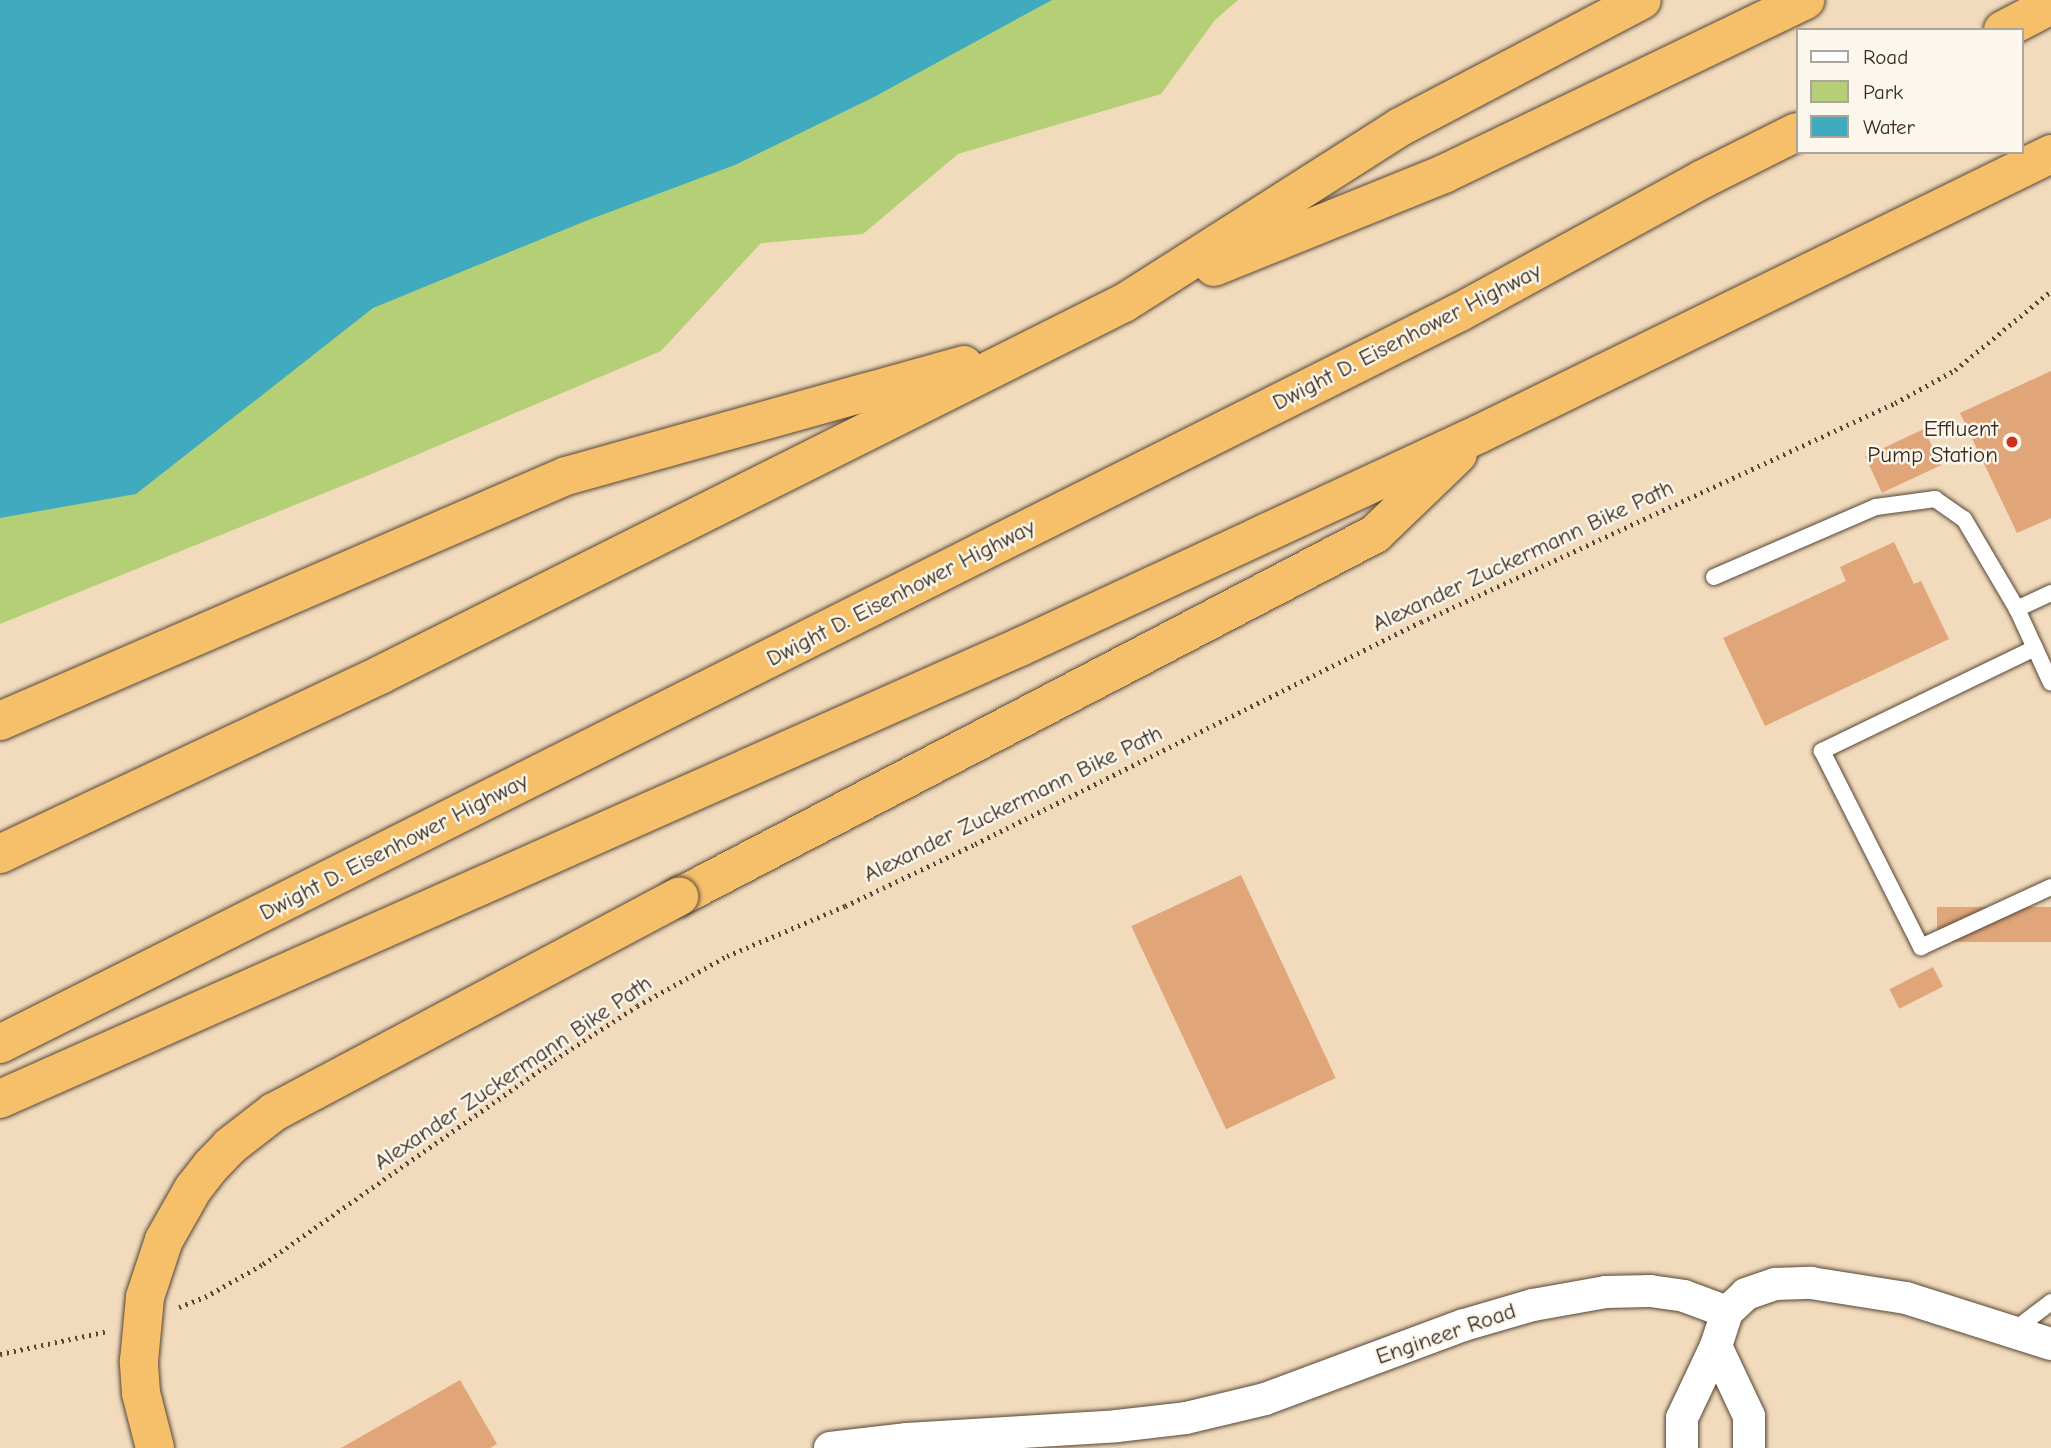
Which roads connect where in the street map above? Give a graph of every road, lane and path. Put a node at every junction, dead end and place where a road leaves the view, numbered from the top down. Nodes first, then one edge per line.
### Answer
1 (1642, 0) edge
2 (1805, 0) edge
3 (2051, 5) edge
4 (2007, 28) edge
5 (1796, 132) edge
6 (2051, 154) edge
7 (2051, 291) edge
8 (1124, 303) junction
9 (1047, 342) junction
10 (1479, 434) junction
11 (1714, 577) dead end
12 (2051, 593) edge
13 (2017, 609) junction
14 (2035, 648) junction
15 (2051, 682) edge
16 (0, 721) edge
17 (186, 768) junction
18 (0, 834) edge
19 (0, 854) edge
20 (2051, 887) edge
21 (0, 1044) edge
22 (0, 1099) edge
23 (2051, 1302) edge
24 (171, 1310) dead end
25 (1727, 1312) junction
26 (113, 1329) dead end
27 (2013, 1331) junction
28 (2051, 1344) edge
29 (1716, 1346) junction
30 (0, 1354) edge
31 (155, 1448) edge
32 (830, 1448) edge
33 (1682, 1448) edge
34 (1749, 1448) edge

1 - 8 highway
2 - 8 highway
3 - 4 highway
5 - 21 highway, Dwight D. Eisenhower Highway
6 - 10 highway
7 - 24 path, Alexander Zuckermann Bike Path
8 - 9 highway
9 - 16 highway
9 - 17 highway
10 - 22 highway
10 - 31 highway, bridge
11 - 13 lane
12 - 13 lane
13 - 14 lane
14 - 15 lane
14 - 20 lane
17 - 18 highway
17 - 19 highway
23 - 27 lane
25 - 27 street
25 - 29 street
25 - 32 street, Engineer Road
26 - 30 path
27 - 28 street
29 - 33 street
29 - 34 street

